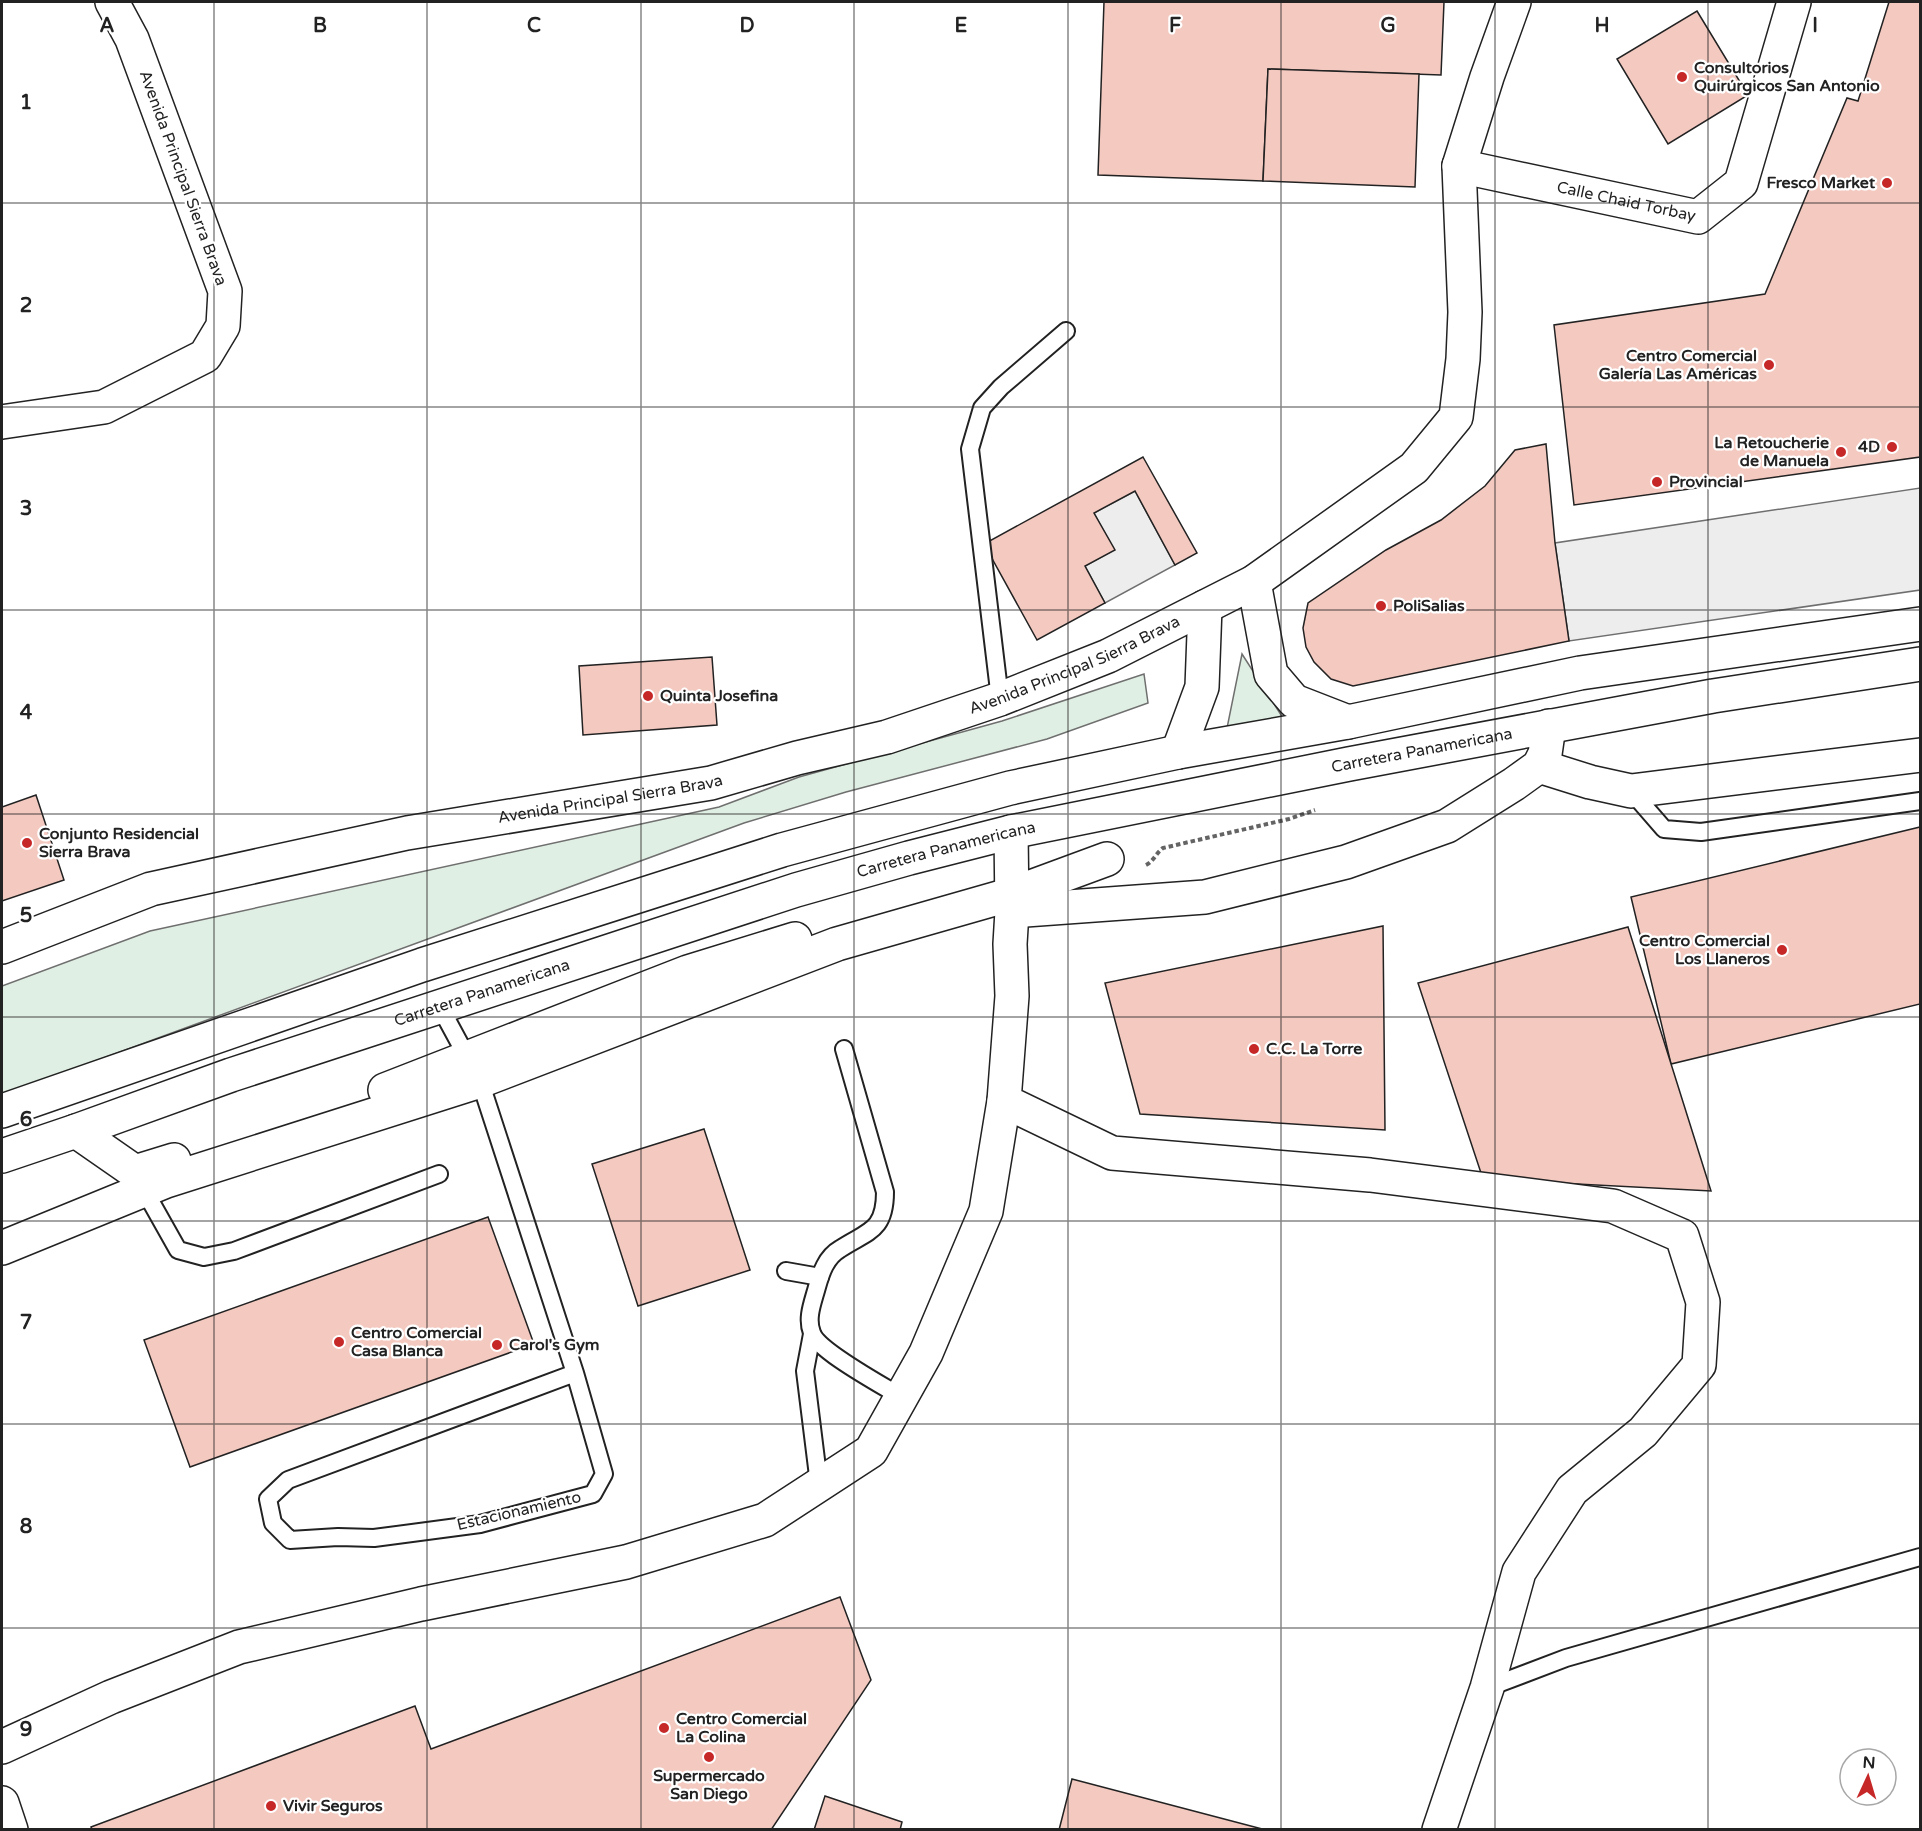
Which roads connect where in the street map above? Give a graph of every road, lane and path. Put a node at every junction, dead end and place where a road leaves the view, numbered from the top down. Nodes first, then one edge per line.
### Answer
1 (112, 2) edge
2 (1514, 2) edge
3 (1794, 2) edge
4 (1459, 166) junction
5 (1066, 331) dead end
6 (2, 422) edge
7 (1254, 582) junction
8 (1205, 607) junction
9 (1920, 624) edge
10 (1920, 664) edge
11 (1000, 699) junction
12 (1348, 722) junction
13 (1549, 726) junction
14 (1178, 752) junction
15 (1920, 755) edge
16 (1539, 766) junction
17 (1631, 790) junction
18 (1920, 801) edge
19 (1011, 832) junction
20 (1107, 859) dead end
21 (1012, 893) junction
22 (2, 947) edge
23 (440, 1007) junction
24 (844, 1049) dead end
25 (474, 1070) junction
26 (1004, 1101) junction
27 (2, 1111) edge
28 (76, 1131) junction
29 (2, 1156) edge
30 (135, 1172) junction
31 (439, 1174) dead end
32 (2, 1248) edge
33 (786, 1271) dead end
34 (820, 1277) junction
35 (812, 1334) junction
36 (575, 1373) junction
37 (900, 1397) junction
38 (819, 1484) junction
39 (1920, 1557) edge
40 (1487, 1688) junction
41 (2, 1747) edge
42 (2, 1803) edge
43 (11, 1830) edge
44 (1439, 1830) edge

1 - 6 street, Avenida Principal Sierra Brava
2 - 4 street, Avenida Principal Sierra Brava
3 - 4 street, Calle Chaid Torbay
4 - 7 street, Avenida Principal Sierra Brava
5 - 11 lane
7 - 8 street, Avenida Principal Sierra Brava
7 - 12 street
8 - 11 street, Avenida Principal Sierra Brava
8 - 14 street
9 - 12 street
10 - 13 street, Carretera Panamericana
11 - 22 street, Avenida Principal Sierra Brava
12 - 14 street
13 - 16 street
13 - 19 street, Carretera Panamericana
14 - 27 street
15 - 17 street
16 - 17 street
16 - 21 street
17 - 18 lane
19 - 21 street
19 - 23 street, Carretera Panamericana
20 - 21 street
21 - 25 street
21 - 26 street
23 - 25 lane, Estacionamiento
23 - 28 street, Carretera Panamericana
24 - 34 lane
25 - 30 street
25 - 32 street
25 - 36 lane, Estacionamiento
26 - 37 street
26 - 40 street
28 - 29 street, Carretera Panamericana
28 - 30 street
30 - 31 lane
33 - 34 lane
34 - 35 lane
35 - 37 lane
35 - 38 lane
36 - 36 lane, Estacionamiento
37 - 38 street
38 - 41 street
39 - 40 lane
40 - 44 street
42 - 43 street

